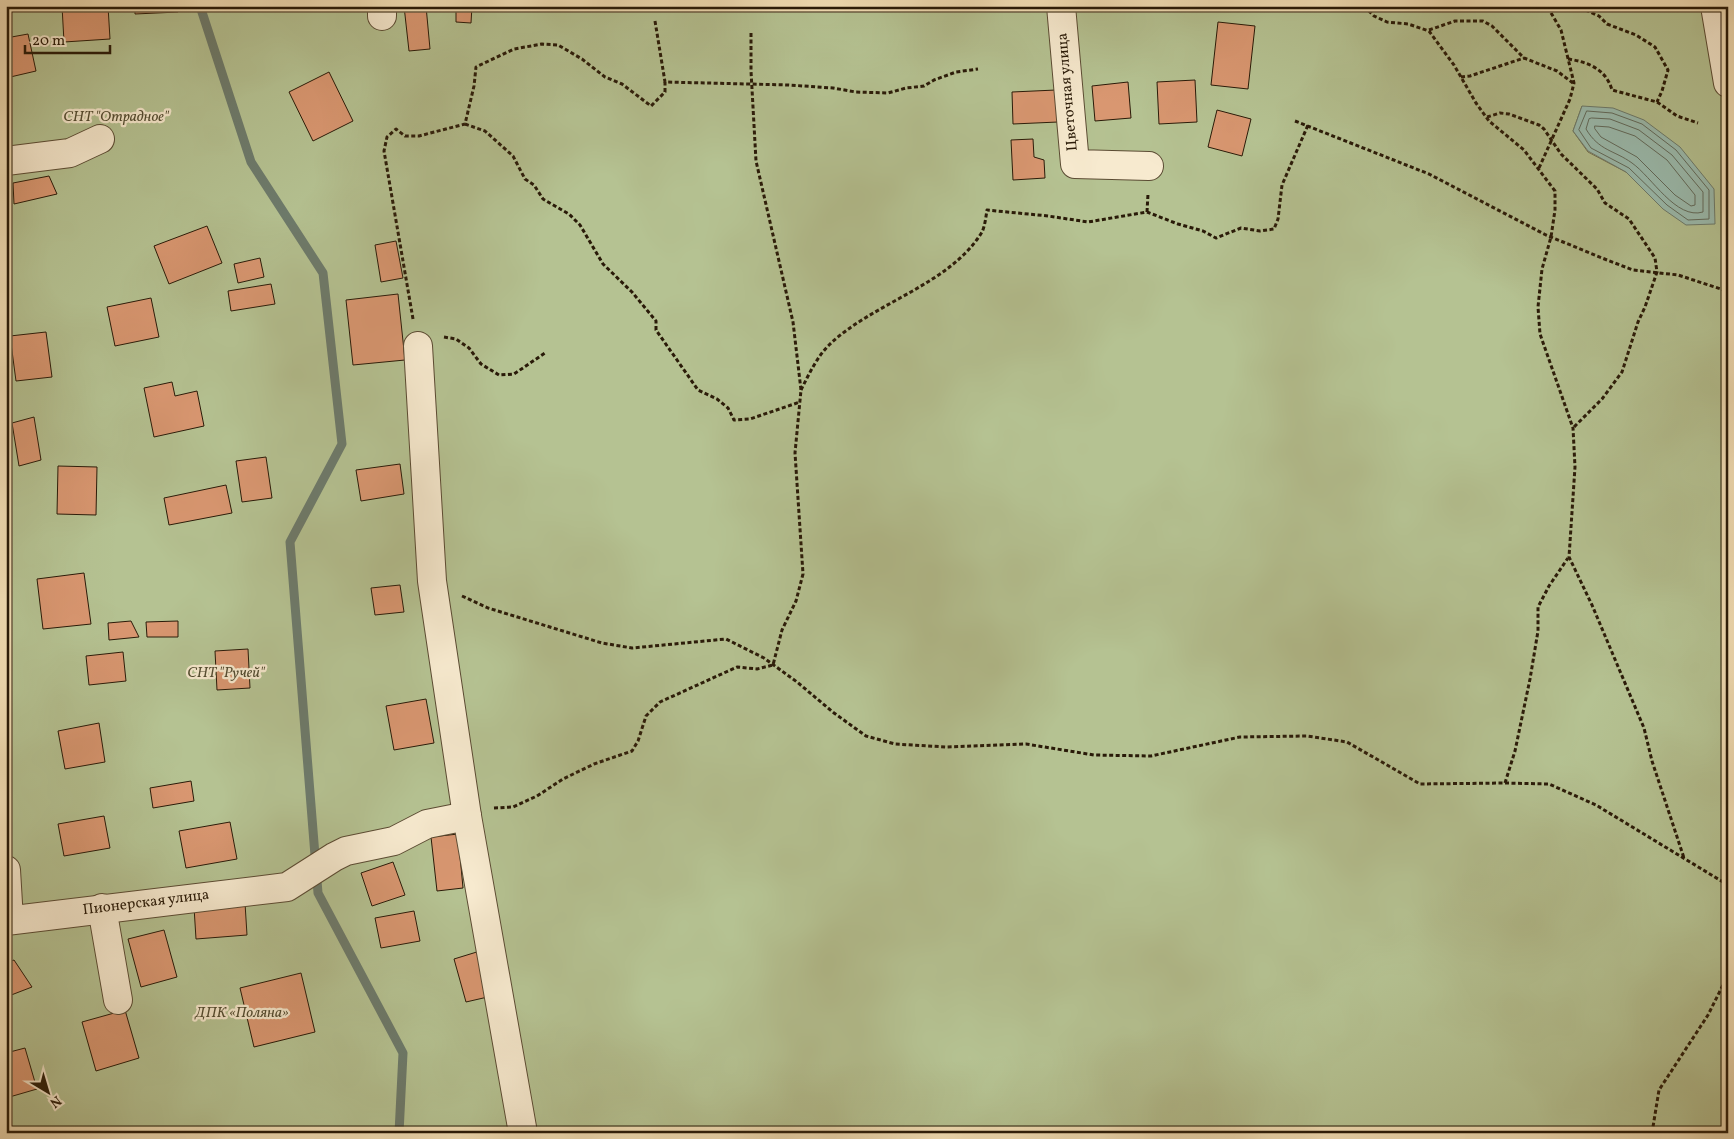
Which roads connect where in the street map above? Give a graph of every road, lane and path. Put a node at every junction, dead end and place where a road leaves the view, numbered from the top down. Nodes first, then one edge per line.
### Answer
1 (1061, 6) edge
2 (1364, 6) edge
3 (1715, 6) edge
4 (1548, 7) edge
5 (655, 21) dead end
6 (751, 31) dead end
7 (1429, 31) junction
8 (1524, 58) junction
9 (1568, 59) junction
10 (978, 69) dead end
11 (1460, 77) junction
12 (665, 82) junction
13 (1728, 83) edge
14 (752, 84) junction
15 (1574, 84) junction
16 (1657, 102) junction
17 (1487, 117) junction
18 (1295, 120) dead end
19 (1698, 123) dead end
20 (465, 124) junction
21 (1308, 126) junction
22 (100, 139) dead end
23 (1553, 141) junction
24 (6, 161) edge
25 (1149, 166) dead end
26 (1539, 168) junction
27 (1551, 237) junction
28 (1657, 272) junction
29 (1728, 292) edge
30 (417, 342) junction
31 (544, 354) dead end
32 (801, 390) junction
33 (800, 402) junction
34 (1573, 428) junction
35 (1568, 557) junction
36 (432, 581) junction
37 (773, 664) junction
38 (1505, 783) junction
39 (467, 816) junction
40 (1685, 859) junction
41 (6, 870) edge
42 (1728, 885) edge
43 (102, 908) junction
44 (8, 921) edge
45 (1728, 975) edge
46 (118, 1000) dead end
47 (523, 1133) edge
48 (1652, 1133) edge

1 - 25 street, Цветочная улица
2 - 7 path
3 - 13 street
4 - 9 path
4 - 16 path
5 - 12 path
6 - 14 path
7 - 8 path
7 - 11 path
8 - 11 path
8 - 15 path
9 - 15 path
9 - 16 path
10 - 14 path
11 - 17 path
12 - 14 path
12 - 20 path
14 - 32 path
15 - 23 path
16 - 19 path
17 - 23 path
17 - 26 path
18 - 21 path
20 - 30 path
20 - 33 path
21 - 27 path
21 - 32 path
22 - 24 street
23 - 26 path
23 - 28 path
26 - 27 path
27 - 28 path
27 - 34 path
28 - 29 path
28 - 34 path
30 - 31 path
30 - 36 street
32 - 33 path
33 - 37 path
34 - 35 path
35 - 38 path
35 - 40 path
36 - 37 path
36 - 39 street
37 - 38 path
37 - 39 path
38 - 40 path
39 - 43 street, Пионерская улица
39 - 47 street
40 - 42 path
41 - 44 street
43 - 44 street, Пионерская улица
43 - 46 street
45 - 48 path

